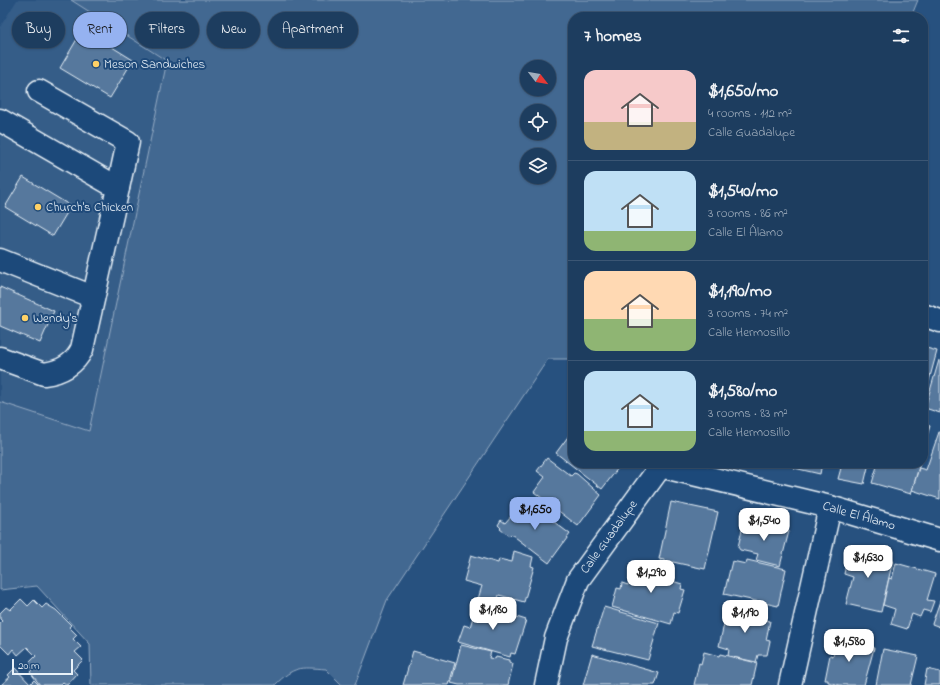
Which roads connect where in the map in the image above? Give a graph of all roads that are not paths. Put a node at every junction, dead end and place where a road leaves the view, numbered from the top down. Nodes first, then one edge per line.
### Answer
1 (39, 91) dead end
2 (0, 120) edge
3 (118, 188) junction
4 (0, 260) edge
5 (93, 297) junction
6 (928, 317) edge
7 (940, 321) edge
8 (0, 358) edge
9 (659, 468) edge
10 (673, 468) edge
11 (830, 507) junction
12 (940, 540) edge
13 (546, 685) edge
14 (790, 685) edge

1 - 3 street
2 - 3 street
3 - 5 street
4 - 5 street
5 - 8 street
6 - 7 street
9 - 13 street, Calle Guadalupe
10 - 11 street, Calle El Álamo
11 - 12 street, Calle El Álamo
11 - 14 street

